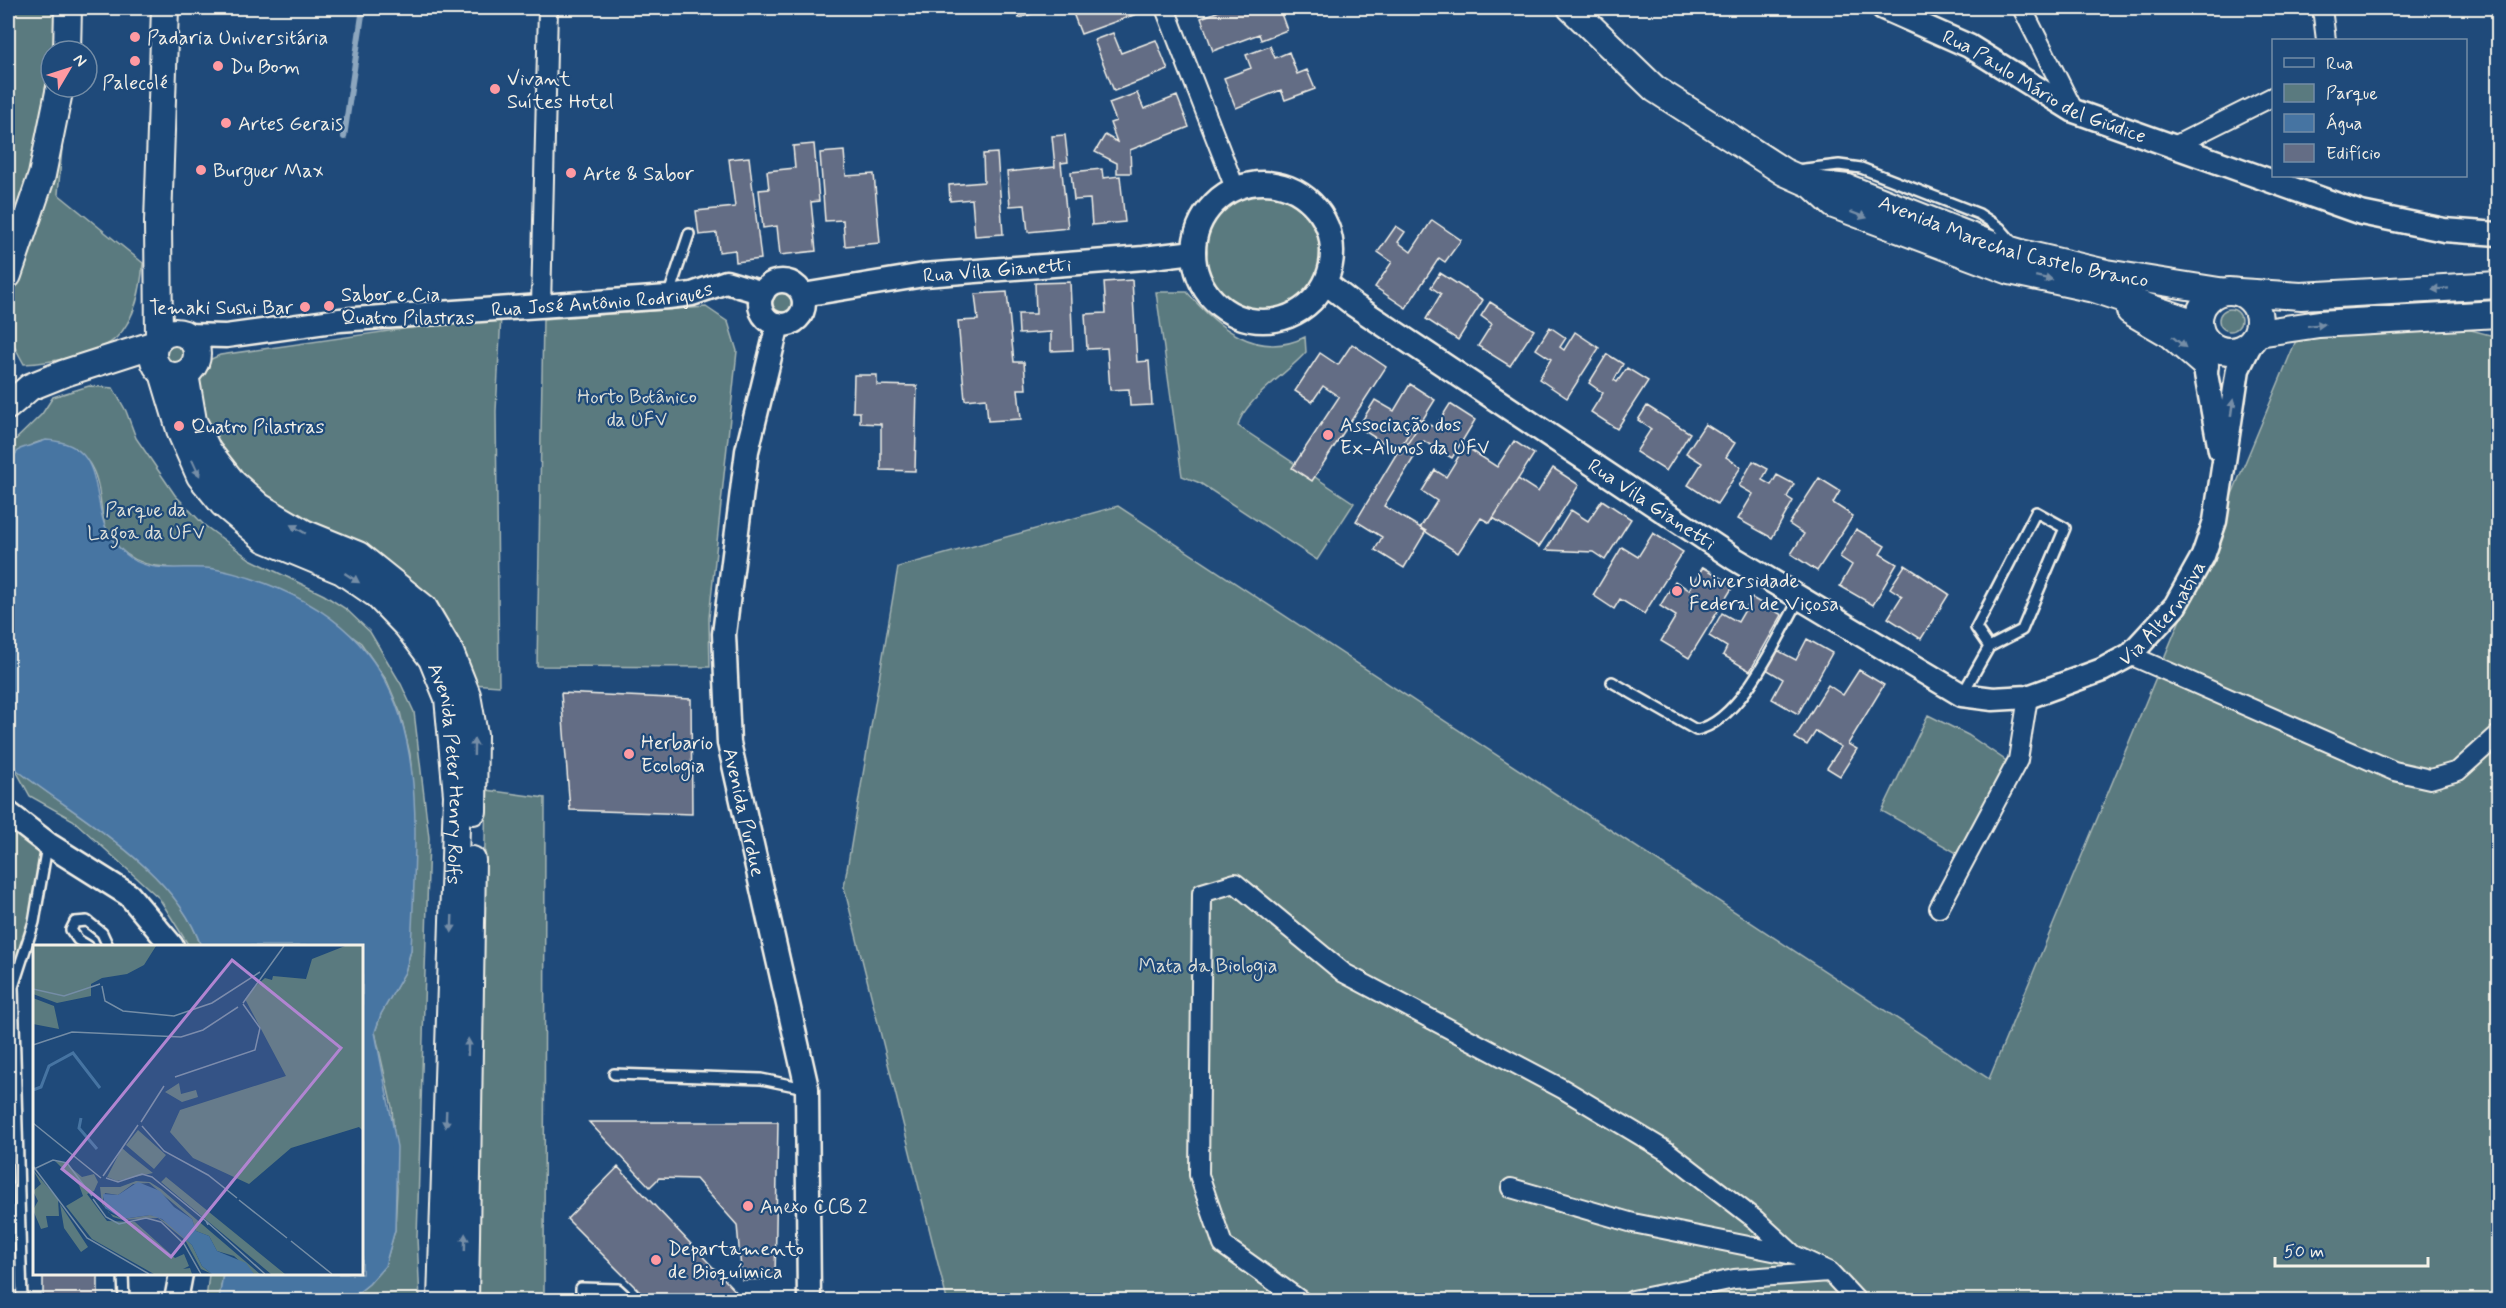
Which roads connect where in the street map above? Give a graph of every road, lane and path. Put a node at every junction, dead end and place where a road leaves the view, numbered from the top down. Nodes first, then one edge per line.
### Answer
1 (8, 8) edge
2 (68, 8) edge
3 (165, 8) edge
4 (548, 8) edge
5 (1165, 8) edge
6 (1571, 8) edge
7 (1883, 8) edge
8 (2022, 8) edge
9 (2322, 8) edge
10 (8, 13) edge
11 (67, 39) edge
12 (2326, 39) edge
13 (2272, 97) edge
14 (58, 99) edge
15 (2074, 111) junction
16 (2174, 146) junction
17 (1784, 172) junction
18 (1811, 184) junction
19 (1235, 188) junction
20 (689, 234) dead end
21 (2497, 234) edge
22 (1194, 252) junction
23 (2021, 253) junction
24 (8, 275) edge
25 (1326, 283) junction
26 (2499, 285) edge
27 (2094, 289) junction
28 (2229, 292) junction
29 (763, 293) junction
30 (803, 295) junction
31 (668, 297) junction
32 (542, 306) junction
33 (2499, 314) edge
34 (778, 324) junction
35 (2255, 337) junction
36 (2204, 343) junction
37 (172, 352) junction
38 (19, 388) edge
39 (8, 406) edge
40 (2224, 466) junction
41 (1800, 598) junction
42 (1989, 647) junction
43 (2130, 655) junction
44 (1612, 682) dead end
45 (1962, 694) junction
46 (2028, 697) junction
47 (2499, 735) edge
48 (8, 813) edge
49 (48, 844) junction
50 (1940, 908) dead end
51 (86, 945) edge
52 (108, 945) edge
53 (171, 945) edge
54 (614, 1074) dead end
55 (807, 1089) junction
56 (1511, 1188) dead end
57 (1794, 1255) junction
58 (1830, 1272) junction
59 (123, 1275) edge
60 (181, 1275) edge
61 (22, 1300) edge
62 (124, 1300) edge
63 (176, 1300) edge
64 (441, 1300) edge
65 (465, 1300) edge
66 (581, 1300) edge
67 (630, 1300) edge
68 (809, 1300) edge
69 (1300, 1300) edge
70 (1633, 1300) edge
71 (1856, 1300) edge

1 - 10 lane
2 - 11 main road
3 - 37 main road, Avenida Peter Henry Rolfs
4 - 32 street
5 - 19 street
6 - 17 main road, Avenida Marechal Castelo Branco
7 - 15 street, Rua Paulo Mário del Giúdice
8 - 15 street
9 - 12 street
13 - 16 street
14 - 24 main road
15 - 16 street, Rua Paulo Mário del Giúdice
16 - 21 street, Rua Paulo Mário del Giúdice
17 - 18 main road, Avenida Marechal Castelo Branco
17 - 23 lane
18 - 23 main road, Avenida Marechal Castelo Branco
18 -> 27 main road, Avenida Marechal Castelo Branco
19 - 22 street
19 - 25 street
20 - 31 lane
22 - 25 street
22 - 30 street, Rua Vila Gianetti
23 - 28 main road, Avenida Marechal Castelo Branco
25 - 41 street, Rua Vila Gianetti
26 -> 28 main road, Avenida Marechal Castelo Branco
27 - 36 main road, Avenida Marechal Castelo Branco
27 -> 36 main road
28 - 35 main road
28 - 36 main road
29 - 30 street
29 - 31 street, Rua José Antônio Rodrigues
29 - 34 street
30 - 34 street
31 - 32 street, Rua José Antônio Rodrigues
32 - 37 street, Rua José Antônio Rodrigues
35 -> 33 main road
34 - 55 street, Avenida Purdue
35 - 36 main road
40 -> 35 street, Via Alternativa
36 - 40 street, Via Alternativa
37 - 38 main road
37 -> 64 main road, Avenida Peter Henry Rolfs
65 -> 37 main road, Avenida Peter Henry Rolfs
38 - 39 main road
40 - 43 street, Via Alternativa
41 - 44 lane
41 - 45 street, Rua Vila Gianetti
42 - 42 lane
42 - 45 lane
43 - 46 street, Via Alternativa
43 - 47 street
45 - 46 street, Rua Vila Gianetti
46 - 50 street
48 - 49 street
49 - 53 street
49 - 61 lane
51 - 52 lane
54 - 55 lane
55 - 68 street, Avenida Purdue
56 - 57 street
57 - 58 street
57 - 69 street
58 - 70 street
58 - 71 street
59 - 62 lane
60 - 63 street
66 - 67 lane

